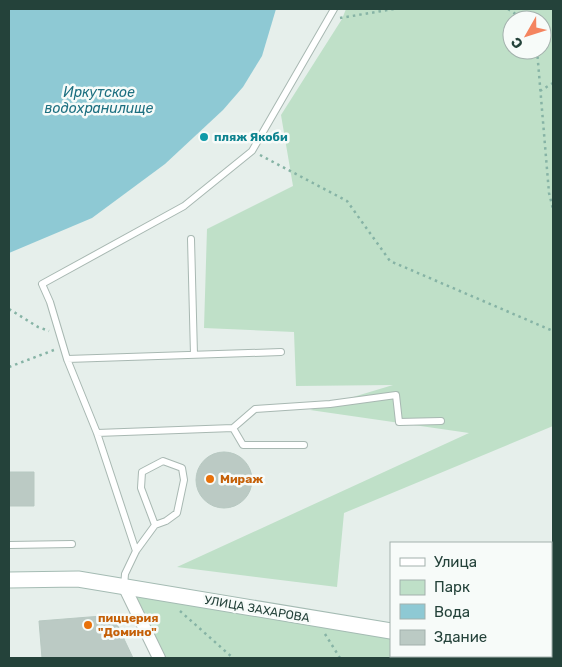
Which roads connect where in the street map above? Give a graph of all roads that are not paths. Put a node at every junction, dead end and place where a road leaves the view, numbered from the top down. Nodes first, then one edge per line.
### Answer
1 (332, 12) edge
2 (191, 239) dead end
3 (281, 352) dead end
4 (194, 355) junction
5 (67, 359) junction
6 (441, 421) dead end
7 (233, 428) junction
8 (97, 433) junction
9 (304, 445) dead end
10 (155, 525) junction
11 (72, 544) dead end
12 (9, 545) edge
13 (136, 550) junction
14 (9, 580) edge
15 (124, 586) junction
16 (390, 631) edge
17 (159, 658) edge

1 - 5 lane
2 - 4 lane
3 - 4 lane
4 - 5 lane
5 - 8 lane
6 - 7 lane
7 - 8 lane
7 - 9 lane
8 - 13 lane
10 - 10 lane
10 - 13 lane
11 - 12 lane
13 - 15 lane
14 - 15 main road, УЛИЦА ЗАХАРОВА
15 - 16 main road, УЛИЦА ЗАХАРОВА
15 - 17 street

